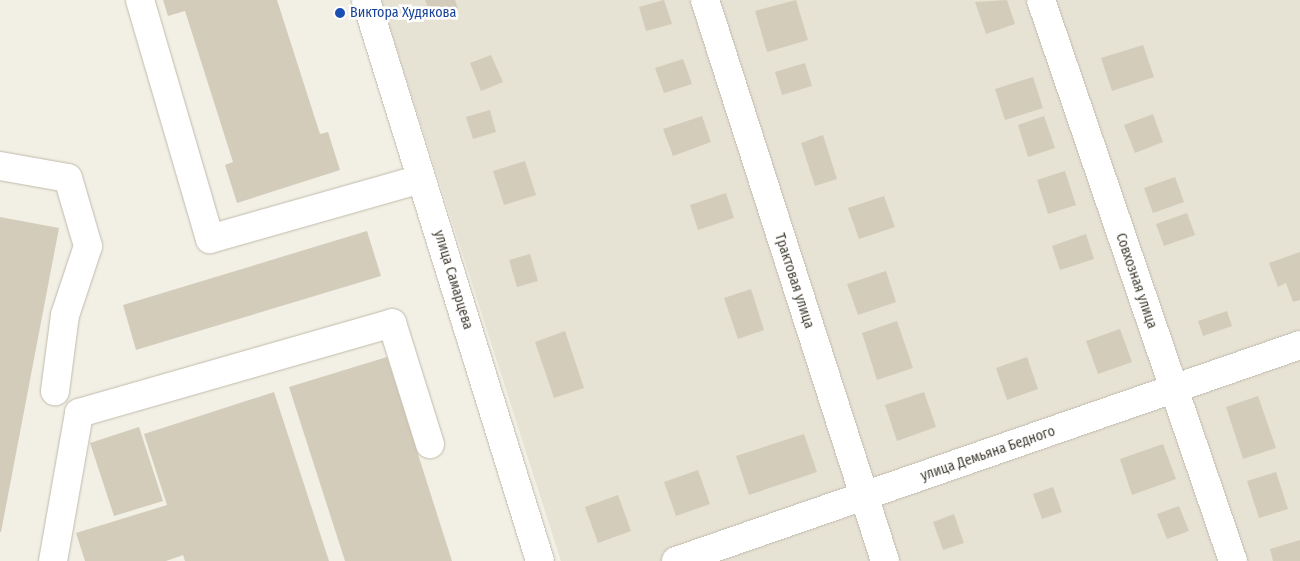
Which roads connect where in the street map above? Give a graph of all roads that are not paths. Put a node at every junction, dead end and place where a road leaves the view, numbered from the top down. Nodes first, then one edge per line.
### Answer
1 (140, 0) edge
2 (366, 0) edge
3 (704, 0) edge
4 (1041, 0) edge
5 (0, 166) edge
6 (421, 179) junction
7 (1300, 345) edge
8 (1172, 389) junction
9 (55, 391) dead end
10 (430, 444) dead end
11 (863, 498) junction
12 (53, 561) edge
13 (540, 561) edge
14 (676, 561) edge
15 (885, 561) edge
16 (1233, 561) edge

1 - 6 street
2 - 6 street, улица Самарцева
3 - 11 street, Трактовая улица
4 - 8 street, Совхозная улица
5 - 9 street
6 - 13 street, улица Самарцева
7 - 8 street, улица Демьяна Бедного
8 - 11 street, улица Демьяна Бедного
8 - 16 street, Совхозная улица
10 - 12 street
11 - 14 street, улица Демьяна Бедного
11 - 15 street, Трактовая улица

